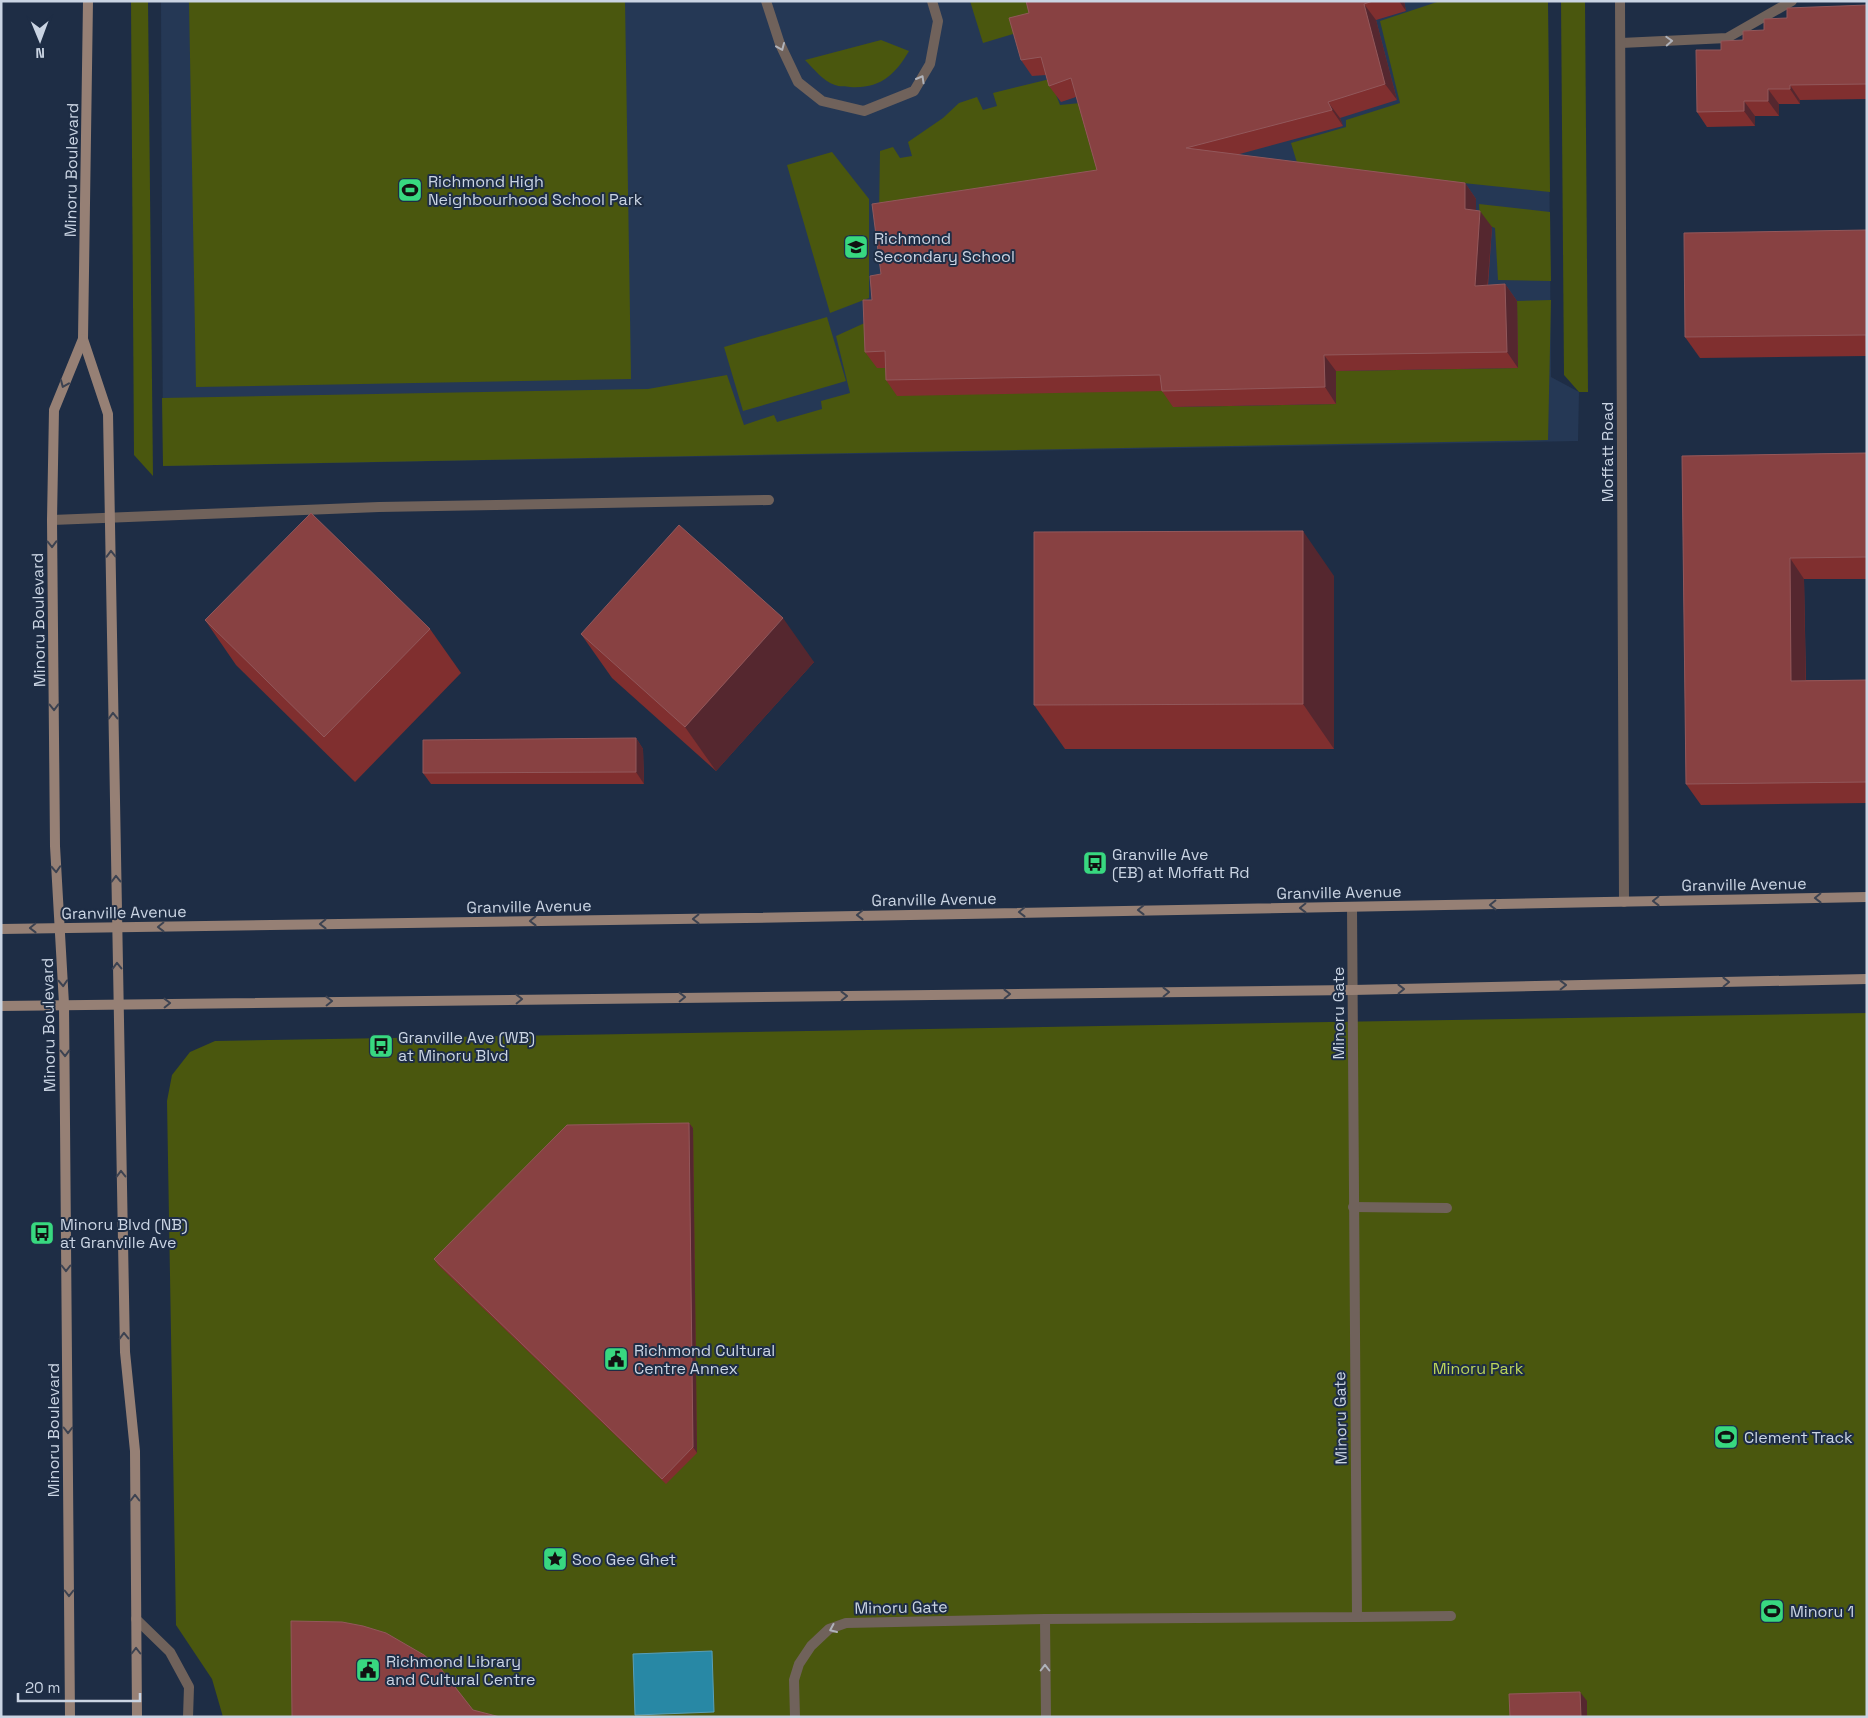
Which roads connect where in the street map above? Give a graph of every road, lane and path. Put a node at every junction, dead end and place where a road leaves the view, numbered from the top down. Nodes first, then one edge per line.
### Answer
1 (88, 1) edge
2 (766, 1) edge
3 (932, 1) edge
4 (1620, 1) edge
5 (1792, 1) edge
6 (1621, 43) junction
7 (83, 339) junction
8 (769, 500) dead end
9 (110, 519) junction
10 (52, 520) junction
11 (1867, 897) edge
12 (1624, 902) junction
13 (1352, 907) junction
14 (117, 927) junction
15 (60, 928) junction
16 (1, 929) edge
17 (1867, 978) edge
18 (1352, 990) junction
19 (64, 1004) junction
20 (118, 1004) junction
21 (1, 1006) edge
22 (1353, 1207) junction
23 (1447, 1208) dead end
24 (1452, 1616) dead end
25 (1357, 1617) junction
26 (136, 1619) junction
27 (1045, 1619) junction
28 (70, 1717) edge
29 (136, 1717) edge
30 (188, 1717) edge
31 (794, 1717) edge
32 (1046, 1717) edge

1 - 7 main road, Minoru Boulevard
2 -> 3 street
4 - 6 street, Moffatt Road
6 -> 5 street
6 - 12 street, Moffatt Road
7 - 9 main road, Minoru Boulevard
7 -> 10 main road, Minoru Boulevard
8 - 9 street
9 - 10 street
14 -> 9 main road, Minoru Boulevard
10 -> 15 main road, Minoru Boulevard
11 -> 12 main road, Granville Avenue
12 -> 13 main road, Granville Avenue
13 -> 14 main road, Granville Avenue
13 - 18 street, Minoru Gate
14 - 15 main road, Granville Avenue
20 -> 14 main road, Minoru Boulevard
15 -> 16 main road, Granville Avenue
15 -> 19 main road, Minoru Boulevard
18 -> 17 main road
20 -> 18 main road
18 - 22 street, Minoru Gate
19 - 20 main road
19 - 21 main road
19 -> 28 main road, Minoru Boulevard
26 -> 20 main road, Minoru Boulevard
22 - 23 street
22 - 25 street, Minoru Gate
24 - 25 street
25 - 27 street, Minoru Gate
29 -> 26 main road, Minoru Boulevard
26 - 30 street
27 -> 31 street, Minoru Gate
32 -> 27 street

